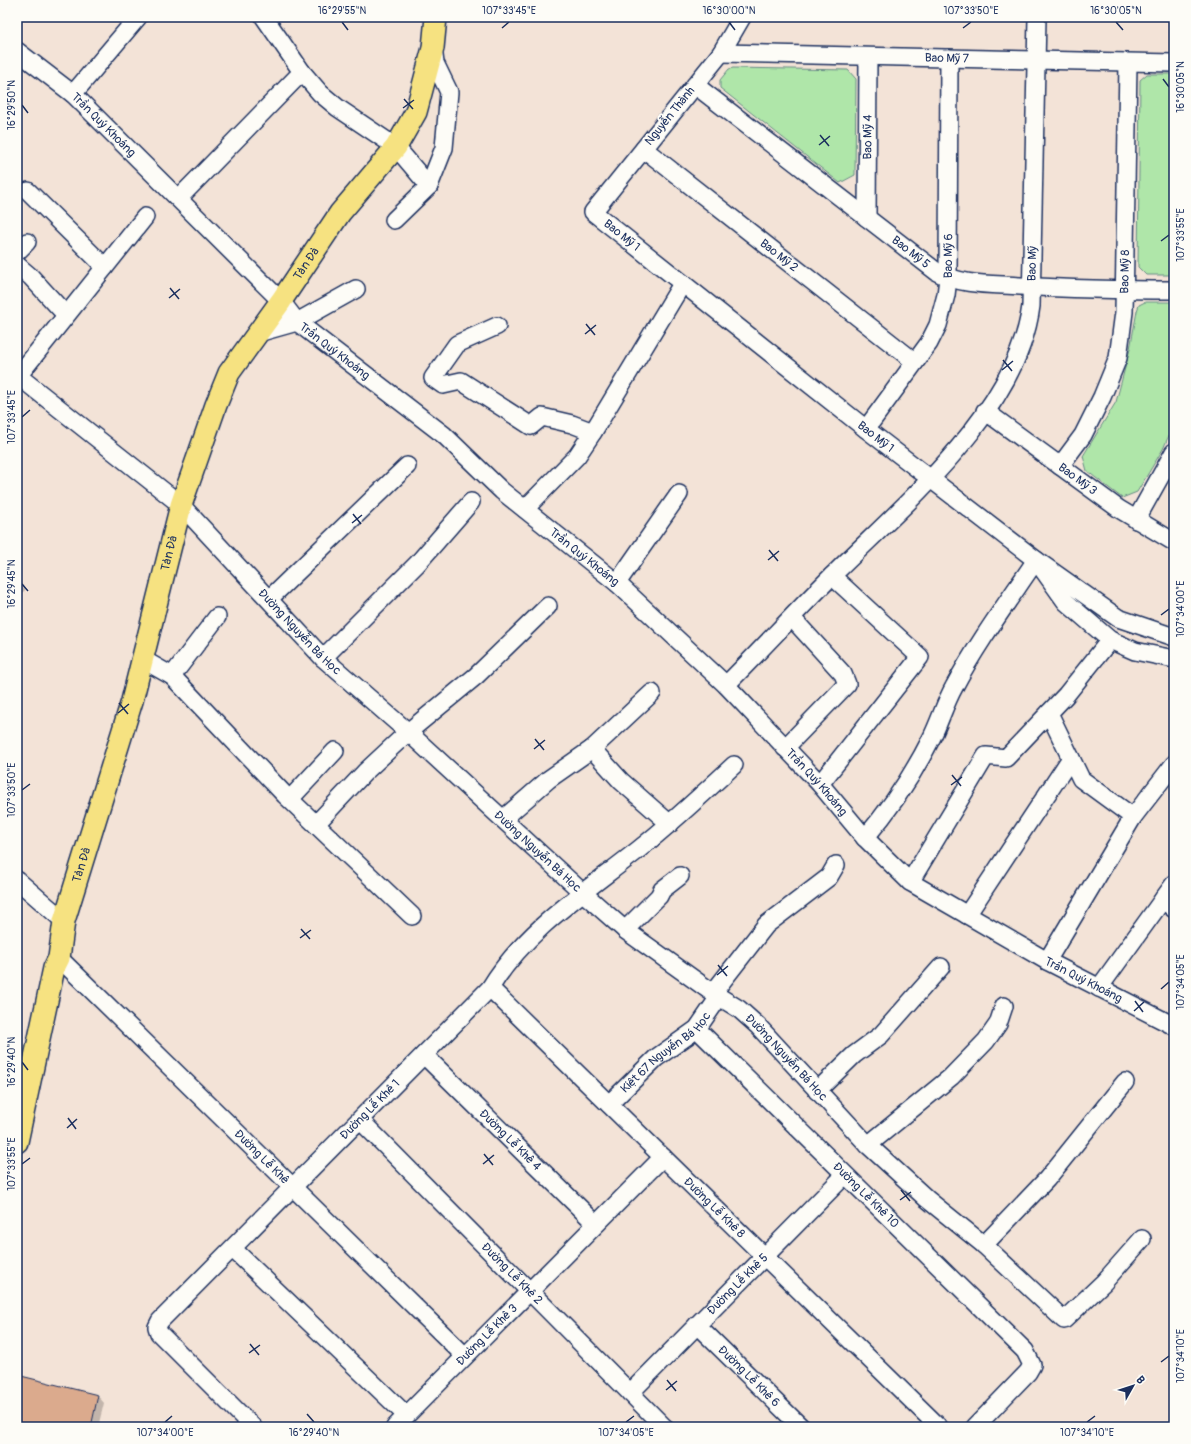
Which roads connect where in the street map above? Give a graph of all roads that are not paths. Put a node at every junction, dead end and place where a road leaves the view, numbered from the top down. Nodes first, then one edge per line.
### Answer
1 (138, 17) edge
2 (264, 17) edge
3 (436, 17) edge
4 (742, 17) edge
5 (1037, 17) edge
6 (433, 48) junction
7 (17, 51) edge
8 (721, 53) junction
9 (868, 57) junction
10 (948, 58) junction
11 (1036, 60) junction
12 (1128, 62) junction
13 (1174, 64) edge
14 (302, 72) junction
15 (695, 85) junction
16 (73, 94) junction
17 (396, 147) junction
18 (644, 149) junction
19 (429, 186) junction
20 (28, 191) dead end
21 (179, 198) junction
22 (593, 212) joint
23 (145, 217) dead end
24 (867, 218) junction
25 (394, 220) dead end
26 (17, 265) edge
27 (105, 267) junction
28 (948, 278) junction
29 (682, 284) junction
30 (1032, 286) junction
31 (356, 289) dead end
32 (1124, 290) junction
33 (1174, 290) edge
34 (281, 301) junction
35 (66, 315) junction
36 (297, 322) junction
37 (497, 326) dead end
38 (258, 333) junction
39 (915, 362) junction
40 (18, 376) edge
41 (985, 411) junction
42 (866, 429) junction
43 (593, 432) junction
44 (1174, 452) edge
45 (407, 466) dead end
46 (1060, 466) junction
47 (930, 479) junction
48 (679, 494) dead end
49 (471, 502) dead end
50 (181, 505) junction
51 (525, 509) junction
52 (1136, 520) junction
53 (1174, 542) edge
54 (1036, 560) junction
55 (832, 576) junction
56 (617, 583) junction
57 (269, 599) junction
58 (548, 606) dead end
59 (217, 617) dead end
60 (792, 618) junction
61 (1174, 637) edge
62 (1110, 640) junction
63 (323, 658) junction
64 (1174, 658) edge
65 (142, 659) junction
66 (172, 676) junction
67 (726, 685) junction
68 (652, 693) dead end
69 (1049, 713) junction
70 (408, 732) junction
71 (785, 748) junction
72 (592, 749) junction
73 (335, 751) dead end
74 (1071, 758) junction
75 (1174, 764) edge
76 (734, 765) dead end
77 (820, 784) junction
78 (290, 800) junction
79 (1133, 817) junction
80 (503, 819) junction
81 (316, 824) junction
82 (670, 824) junction
83 (865, 838) junction
84 (836, 865) dead end
85 (680, 876) dead end
86 (17, 880) edge
87 (910, 882) junction
88 (1174, 884) edge
89 (582, 892) junction
90 (1169, 904) edge
91 (967, 915) junction
92 (412, 916) dead end
93 (64, 921) junction
94 (625, 930) junction
95 (59, 958) junction
96 (1047, 962) junction
97 (941, 967) dead end
98 (490, 988) junction
99 (1099, 988) junction
100 (716, 995) junction
101 (1004, 1006) dead end
102 (1174, 1026) edge
103 (697, 1029) junction
104 (424, 1055) junction
105 (1125, 1082) dead end
106 (817, 1091) junction
107 (609, 1104) junction
108 (360, 1120) junction
109 (17, 1142) edge
110 (868, 1145) junction
111 (663, 1157) junction
112 (845, 1175) junction
113 (292, 1188) junction
114 (596, 1224) junction
115 (1142, 1239) dead end
116 (984, 1245) junction
117 (233, 1249) junction
118 (764, 1256) junction
119 (530, 1290) junction
120 (697, 1325) junction
121 (465, 1356) junction
122 (630, 1393) junction
123 (400, 1421) edge
124 (253, 1427) edge
125 (664, 1427) edge
126 (801, 1427) edge
127 (939, 1427) edge
128 (975, 1427) edge

1 - 16 street
2 - 14 street
3 - 6 main road, Tản Đà
4 - 8 street, Nguyễn Thành
5 - 11 street, Bao Mỹ
6 - 17 main road, Tản Đà
6 - 19 street
7 - 16 street, Trần Quý Khoáng
8 - 9 street, Bao Mỹ 7
8 - 15 street, Nguyễn Thành
9 - 10 street, Bao Mỹ 7
9 - 24 street, Bao Mỹ 4
10 - 11 street, Bao Mỹ 7
10 - 28 street, Bao Mỹ 6
11 - 12 street, Bao Mỹ 7
11 - 30 street, Bao Mỹ
12 - 13 street, Bao Mỹ 7
12 - 32 street, Bao Mỹ 8
14 - 17 street
14 - 21 street
15 - 18 street, Nguyễn Thành
15 - 24 street, Bao Mỹ 5
16 - 21 street, Trần Quý Khoáng
17 - 19 street
17 - 34 main road, Tản Đà
18 - 22 street, Nguyễn Thành
18 - 39 street, Bao Mỹ 2
19 - 25 street
20 - 27 street
21 - 34 street, Trần Quý Khoáng
22 - 29 street, Bao Mỹ 1
23 - 27 street
24 - 28 street, Bao Mỹ 5
26 - 35 street
27 - 35 street
28 - 30 street, Bao Mỹ 5
28 - 39 street, Bao Mỹ 6
29 - 42 street, Bao Mỹ 1
29 - 43 street
30 - 32 street, Bao Mỹ 5
30 - 41 street, Bao Mỹ
31 - 36 street
32 - 33 street, Bao Mỹ 5
32 - 46 street, Bao Mỹ 8
34 - 36 street, Trần Quý Khoáng
34 - 38 main road, Tản Đà
35 - 40 street
36 - 38 street
36 - 51 street, Trần Quý Khoáng
37 - 43 street
38 - 50 main road, Tản Đà
39 - 42 street, Bao Mỹ 6
40 - 50 street, Đường Nguyễn Bá Học
41 - 46 street, Bao Mỹ 3
41 - 47 street, Bao Mỹ
42 - 47 street, Bao Mỹ 1
43 - 51 street
44 - 52 street
45 - 57 street
46 - 52 street, Bao Mỹ 3
47 - 54 street, Bao Mỹ 1
47 - 55 street, Bao Mỹ
48 - 56 street
49 - 63 street
50 - 57 street, Đường Nguyễn Bá Học
50 - 65 main road, Tản Đà
51 - 56 street, Trần Quý Khoáng
52 - 53 street, Bao Mỹ 3
54 - 61 street, Bao Mỹ 1
54 - 62 street
54 - 83 street
55 - 60 street, Bao Mỹ
55 - 77 street
56 - 67 street, Trần Quý Khoáng
57 - 63 street, Đường Nguyễn Bá Học
58 - 70 street
59 - 66 street
60 - 67 street, Bao Mỹ
60 - 71 street
62 - 64 street
62 - 69 street
63 - 70 street, Đường Nguyễn Bá Học
65 - 66 street
65 - 93 main road, Tản Đà
66 - 78 street
67 - 71 street, Trần Quý Khoáng
68 - 72 street
69 - 74 street
69 - 87 street
70 - 80 street, Đường Nguyễn Bá Học
70 - 81 street
71 - 77 street, Trần Quý Khoáng
72 - 80 street
72 - 82 street
73 - 78 street
74 - 79 street
74 - 91 street
75 - 79 street
76 - 82 street, Đường Lễ Khê 1
77 - 83 street, Trần Quý Khoáng
78 - 81 street
79 - 96 street
80 - 89 street, Đường Nguyễn Bá Học
81 - 92 street
82 - 89 street, Đường Lễ Khê 1
83 - 87 street, Trần Quý Khoáng
84 - 100 street, Kiệt 67 Nguyễn Bá Học
85 - 94 street
86 - 93 street
87 - 91 street, Trần Quý Khoáng
88 - 90 street
89 - 94 street, Đường Nguyễn Bá Học
89 - 98 street, Đường Lễ Khê 1
90 - 99 street
91 - 96 street, Trần Quý Khoáng
93 - 95 main road, Tản Đà
94 - 100 street, Đường Nguyễn Bá Học
95 - 109 main road, Tản Đà
95 - 113 street, Đường Lễ Khê
96 - 99 street, Trần Quý Khoáng
97 - 106 street
98 - 104 street, Đường Lễ Khê 1
98 - 107 street, Đường Lễ Khê 8
99 - 102 street, Trần Quý Khoáng
100 - 103 street, Kiệt 67 Nguyễn Bá Học
100 - 106 street, Đường Nguyễn Bá Học
101 - 110 street
103 - 107 street, Kiệt 67 Nguyễn Bá Học
103 - 112 street, Đường Lễ Khê 10
104 - 108 street, Đường Lễ Khê 1
104 - 114 street, Đường Lễ Khê 4
105 - 116 street
106 - 110 street, Đường Nguyễn Bá Học
107 - 111 street, Đường Lễ Khê 8
108 - 113 street, Đường Lễ Khê 1
108 - 119 street, Đường Lễ Khê 2
110 - 116 street, Đường Nguyễn Bá Học
111 - 114 street, Đường Lễ Khê 3
111 - 118 street, Đường Lễ Khê 8
112 - 118 street, Đường Lễ Khê 5
112 - 128 street, Đường Lễ Khê 10
113 - 117 street, Đường Lễ Khê 1
113 - 121 street, Đường Lễ Khê
114 - 119 street, Đường Lễ Khê 3
115 - 116 street, Đường Nguyễn Bá Học
117 - 123 street
117 - 124 street, Đường Lễ Khê 1
118 - 120 street, Đường Lễ Khê 5
118 - 127 street, Đường Lễ Khê 8
119 - 121 street, Đường Lễ Khê 3
119 - 122 street, Đường Lễ Khê 2
120 - 122 street, Đường Lễ Khê 5
120 - 126 street, Đường Lễ Khê 6
121 - 123 street, Đường Lễ Khê 3
122 - 125 street, Đường Lễ Khê 2

